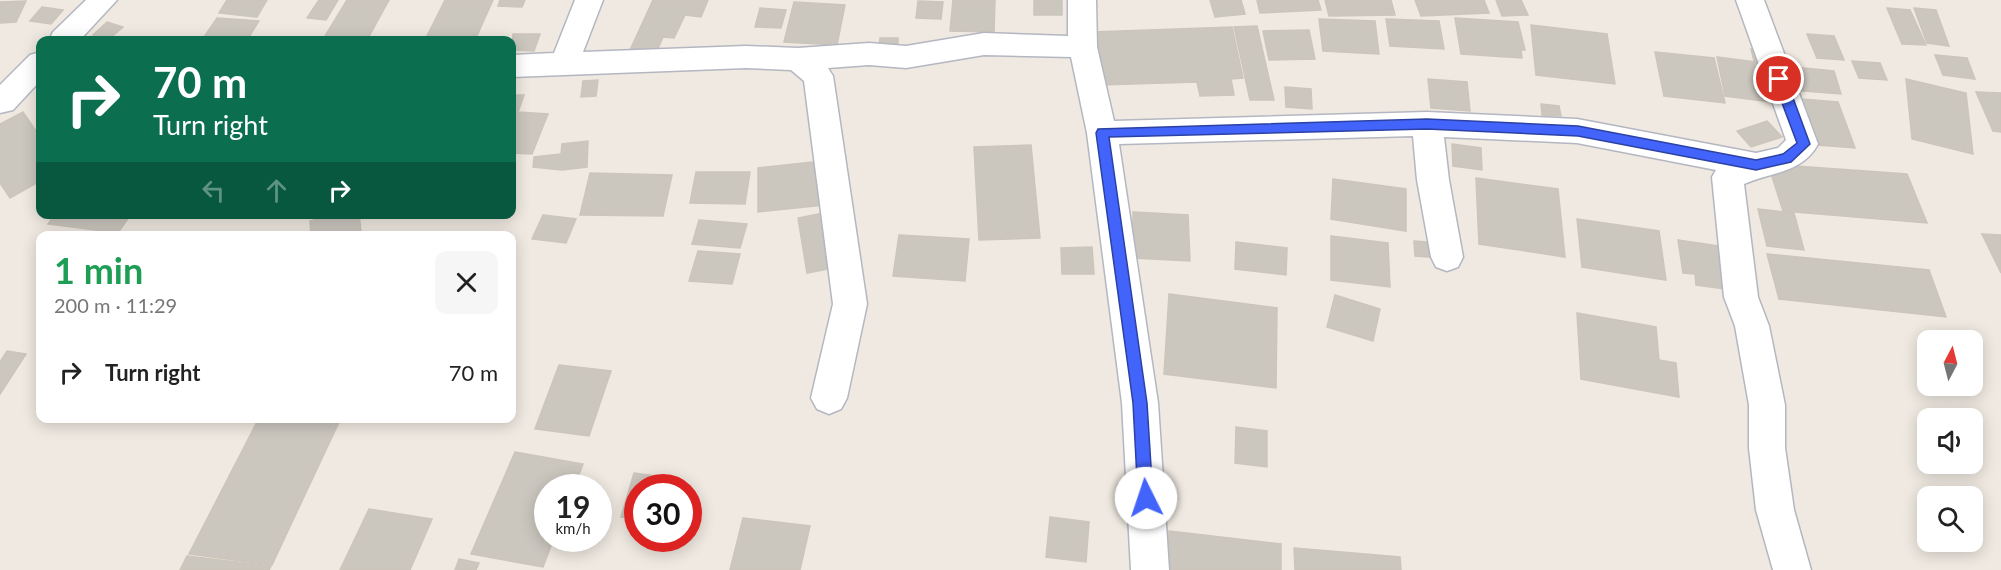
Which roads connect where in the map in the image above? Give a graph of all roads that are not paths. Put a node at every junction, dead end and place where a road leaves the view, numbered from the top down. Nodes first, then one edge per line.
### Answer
1 (103, 0) edge
2 (589, 0) edge
3 (1082, 0) edge
4 (1750, 0) edge
5 (67, 36) edge
6 (1083, 46) junction
7 (798, 59) junction
8 (564, 64) junction
9 (516, 66) edge
10 (36, 67) edge
11 (1, 102) edge
12 (36, 102) edge
13 (1427, 124) junction
14 (1102, 133) junction
15 (1756, 165) junction
16 (1447, 257) dead end
17 (828, 398) dead end
18 (1150, 570) edge
19 (1792, 570) edge

1 - 5 street
2 - 8 street
3 - 6 street
4 - 15 street
6 - 7 street
6 - 14 street
7 - 8 street
7 - 17 street
8 - 9 street
10 - 11 street
11 - 12 street
13 - 14 street
13 - 15 street
13 - 16 street
14 - 18 street
15 - 19 street

